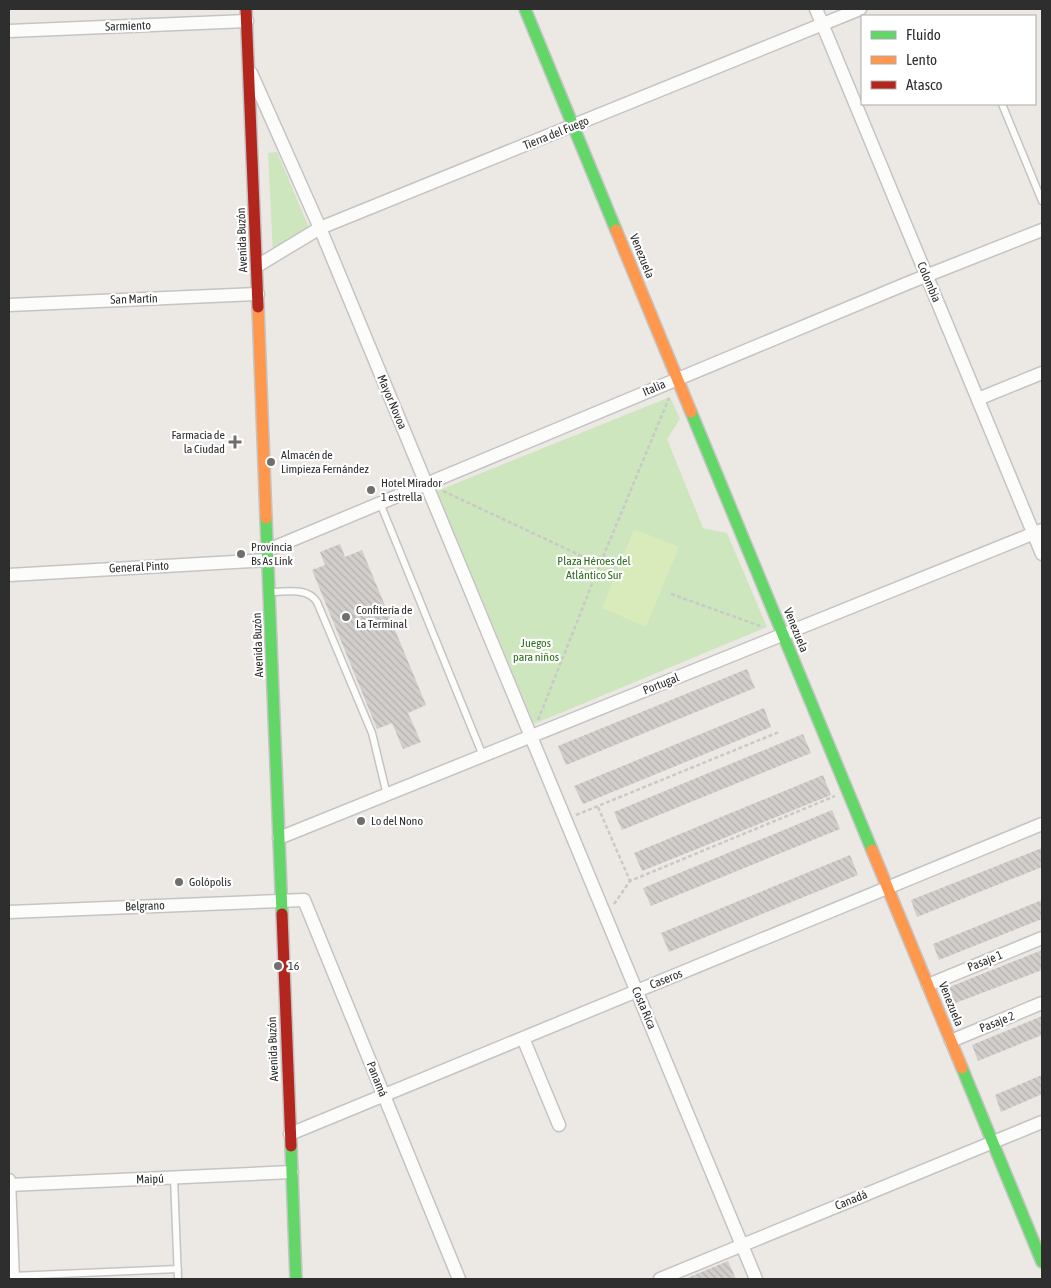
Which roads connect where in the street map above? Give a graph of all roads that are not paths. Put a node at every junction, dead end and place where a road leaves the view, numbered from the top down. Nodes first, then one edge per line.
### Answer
1 (525, 9) edge
2 (816, 9) edge
3 (860, 9) edge
4 (247, 15) edge
5 (823, 24) junction
6 (9, 31) edge
7 (249, 68) junction
8 (1002, 105) edge
9 (573, 126) junction
10 (1042, 200) edge
11 (320, 228) junction
12 (1042, 230) edge
13 (257, 266) junction
14 (926, 275) junction
15 (258, 294) junction
16 (9, 305) edge
17 (1042, 373) edge
18 (677, 378) junction
19 (978, 399) junction
20 (426, 483) junction
21 (380, 503) junction
22 (1038, 532) edge
23 (1042, 554) edge
24 (268, 555) junction
25 (9, 575) edge
26 (270, 592) junction
27 (783, 634) junction
28 (532, 737) junction
29 (483, 756) junction
30 (387, 795) junction
31 (1042, 824) edge
32 (279, 838) junction
33 (888, 887) junction
34 (282, 901) junction
35 (9, 912) edge
36 (1042, 938) edge
37 (928, 985) junction
38 (637, 991) junction
39 (1042, 1003) edge
40 (523, 1038) junction
41 (951, 1041) junction
42 (384, 1095) junction
43 (1042, 1122) edge
44 (559, 1125) dead end
45 (290, 1134) junction
46 (993, 1142) junction
47 (292, 1172) junction
48 (174, 1178) junction
49 (9, 1180) edge
50 (9, 1185) edge
51 (742, 1245) junction
52 (1042, 1262) edge
53 (178, 1269) junction
54 (118, 1276) edge
55 (11, 1277) edge
56 (178, 1279) edge
57 (296, 1279) edge
58 (459, 1279) edge
59 (660, 1279) edge
60 (756, 1279) edge

1 - 9 street, Venezuela
2 - 5 street, Colombia
3 - 5 street, Tierra del Fuego
4 - 6 street, Sarmiento
4 - 7 street, Avenida Buzón
5 - 9 street, Tierra del Fuego
5 - 14 street, Colombia
7 - 11 street, Mayor Novoa
7 - 13 street, Avenida Buzón
8 - 10 lane
9 - 11 street, Tierra del Fuego
9 - 18 street, Venezuela
11 - 13 street, Tierra del Fuego
11 - 20 street, Mayor Novoa
12 - 14 street, Italia
13 - 15 street, Avenida Buzón
14 - 18 street, Italia
14 - 19 street, Colombia
15 - 16 street, San Martín
15 - 24 street, Avenida Buzón
17 - 19 street
18 - 20 street, Italia
18 - 27 street, Venezuela
19 - 22 street, Colombia
20 - 21 street, Italia
20 - 28 street, Mayor Novoa
21 - 24 street, Italia
21 - 29 lane
22 - 23 street, Colombia
22 - 27 street, Portugal
24 - 25 street, General Pinto
24 - 26 street, Avenida Buzón
26 - 30 lane
26 - 32 street, Avenida Buzón
27 - 28 street, Portugal
27 - 33 street, Venezuela
28 - 29 street, Portugal
28 - 38 street, Costa Rica
29 - 30 street, Portugal
30 - 32 street, Portugal
31 - 33 street, Caseros
32 - 34 street, Avenida Buzón
33 - 37 street, Venezuela
33 - 38 street, Caseros
34 - 35 street, Belgrano
34 - 42 street, Panamá
34 - 45 street, Avenida Buzón
36 - 37 street, Pasaje 1
37 - 41 street, Venezuela
38 - 40 street, Caseros
38 - 51 street, Costa Rica
39 - 41 street, Pasaje 2
40 - 42 street, Caseros
40 - 44 street
41 - 46 street, Venezuela
42 - 45 street, Caseros
42 - 58 street, Panamá
43 - 46 street, Canadá
45 - 47 street, Avenida Buzón
46 - 51 street, Canadá
46 - 52 street, Venezuela
47 - 48 street, Maipú
47 - 57 street, Avenida Buzón
48 - 50 street, Maipú
48 - 53 lane
49 - 50 street
50 - 55 street
51 - 59 street, Canadá
51 - 60 street, Costa Rica
53 - 54 lane
53 - 56 lane
54 - 55 lane

